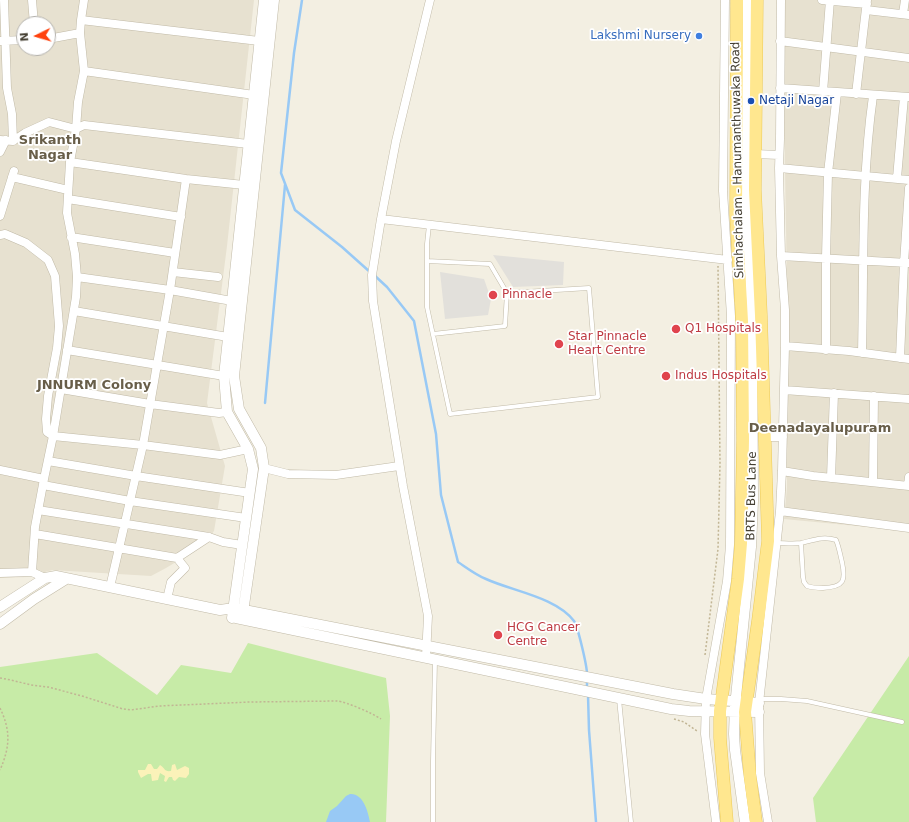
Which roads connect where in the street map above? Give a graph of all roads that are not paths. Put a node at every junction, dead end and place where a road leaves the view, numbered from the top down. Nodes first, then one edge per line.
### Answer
1 (4, 0) edge
2 (32, 0) edge
3 (84, 0) edge
4 (264, 0) edge
5 (274, 0) edge
6 (430, 0) edge
7 (725, 0) edge
8 (737, 0) edge
9 (748, 0) edge
10 (757, 0) edge
11 (781, 0) edge
12 (827, 0) edge
13 (905, 0) edge
14 (867, 5) edge
15 (906, 15) edge
16 (33, 16) edge
17 (80, 20) junction
18 (80, 33) junction
19 (56, 38) edge
20 (3, 40) edge
21 (16, 40) edge
22 (259, 41) junction
23 (780, 41) junction
24 (826, 48) junction
25 (862, 52) junction
26 (909, 58) edge
27 (84, 71) junction
28 (780, 88) junction
29 (823, 92) junction
30 (837, 93) junction
31 (856, 94) junction
32 (254, 95) junction
33 (873, 96) junction
34 (906, 97) edge
35 (76, 129) junction
36 (6, 140) edge
37 (248, 144) junction
38 (0, 152) edge
39 (755, 154) junction
40 (779, 155) junction
41 (70, 162) junction
42 (779, 168) junction
43 (828, 173) junction
44 (865, 176) junction
45 (897, 178) junction
46 (186, 179) junction
47 (909, 180) edge
48 (244, 185) junction
49 (909, 188) edge
50 (68, 194) junction
51 (0, 212) edge
52 (181, 217) junction
53 (381, 219) junction
54 (429, 225) junction
55 (0, 235) edge
56 (71, 237) junction
57 (175, 253) junction
58 (780, 256) junction
59 (826, 258) junction
60 (728, 260) junction
61 (864, 260) junction
62 (427, 261) junction
63 (906, 263) edge
64 (172, 272) junction
65 (77, 277) junction
66 (218, 277) dead end
67 (170, 290) junction
68 (507, 293) junction
69 (237, 302) junction
70 (74, 311) junction
71 (164, 327) junction
72 (433, 334) junction
73 (228, 337) junction
74 (785, 346) junction
75 (68, 350) junction
76 (826, 350) junction
77 (862, 353) junction
78 (900, 358) junction
79 (909, 359) edge
80 (157, 365) junction
81 (224, 376) junction
82 (61, 389) junction
83 (784, 390) junction
84 (834, 393) junction
85 (874, 396) junction
86 (909, 399) edge
87 (150, 404) junction
88 (227, 412) junction
89 (53, 436) junction
90 (764, 437) junction
91 (783, 437) junction
92 (143, 445) junction
93 (248, 449) junction
94 (48, 461) junction
95 (399, 466) junction
96 (264, 468) junction
97 (0, 470) edge
98 (782, 471) junction
99 (136, 476) junction
100 (831, 478) junction
101 (43, 482) junction
102 (873, 482) junction
103 (909, 483) edge
104 (250, 493) junction
105 (130, 501) junction
106 (38, 510) junction
107 (780, 512) junction
108 (246, 518) junction
109 (125, 524) junction
110 (909, 528) edge
111 (35, 534) junction
112 (209, 537) junction
113 (776, 543) junction
114 (801, 543) junction
115 (242, 544) junction
116 (120, 548) junction
117 (177, 558) junction
118 (32, 572) junction
119 (0, 573) edge
120 (45, 578) junction
121 (66, 579) junction
122 (110, 587) junction
123 (167, 599) junction
124 (0, 607) edge
125 (238, 614) junction
126 (0, 624) edge
127 (427, 646) junction
128 (431, 658) junction
129 (619, 697) junction
130 (706, 699) junction
131 (759, 705) junction
132 (721, 706) junction
133 (740, 707) junction
134 (706, 711) junction
135 (902, 722) dead end
136 (433, 822) edge
137 (630, 822) edge
138 (716, 822) edge
139 (727, 822) edge
140 (745, 822) edge
141 (756, 822) edge
142 (768, 822) edge

1 - 20 street
2 - 16 street
3 - 17 street
4 - 22 street
5 - 69 street
6 - 53 street
7 - 60 street
8 - 132 main road, Simhachalam - Hanumanthuwaka Road
9 - 133 street, BRTS Bus Lane
10 - 39 main road, Simhachalam - Hanumanthuwaka Road
11 - 23 street
12 - 14 street
12 - 24 street
13 - 15 street
14 - 15 street
14 - 25 street
17 - 18 street
17 - 22 street
18 - 19 street
18 - 27 street
20 - 21 street
20 - 36 street
22 - 32 street
23 - 24 street
23 - 28 street
24 - 25 street
24 - 29 street
25 - 26 street
25 - 31 street
27 - 32 street
27 - 35 street
28 - 29 street
28 - 40 street
29 - 30 street
30 - 31 street
30 - 43 street
31 - 33 street
32 - 37 street
33 - 34 street
33 - 44 street
34 - 45 street
35 - 36 street
35 - 37 street
35 - 41 street
36 - 38 street
37 - 48 street
39 - 40 street
39 - 90 main road, Simhachalam - Hanumanthuwaka Road
40 - 42 street
41 - 46 street
41 - 50 street
42 - 43 street
42 - 58 street
43 - 44 street
43 - 59 street
44 - 45 street
44 - 61 street
45 - 47 street
46 - 48 street
46 - 52 street
48 - 69 street
49 - 63 street
50 - 51 street
50 - 52 street
50 - 56 street
52 - 57 street
53 - 54 street
53 - 95 street
54 - 60 street
54 - 62 lane
55 - 89 street
56 - 57 street
56 - 65 street
57 - 64 street
58 - 59 street
58 - 74 street
59 - 61 street
59 - 76 street
60 - 130 street
61 - 63 street
61 - 77 street
62 - 68 lane
62 - 72 lane
63 - 78 street
64 - 66 street
64 - 67 street
65 - 67 street
65 - 70 street
67 - 69 street
67 - 71 street
68 - 72 lane
68 - 72 lane
69 - 73 street
69 - 96 street
70 - 71 street
70 - 75 street
71 - 73 street
71 - 80 street
73 - 81 street
74 - 76 street
74 - 83 street
75 - 80 street
75 - 82 street
76 - 77 street
77 - 78 street
78 - 79 street
80 - 81 street
80 - 87 street
81 - 88 street
82 - 87 street
82 - 89 street
83 - 84 street
83 - 91 street
84 - 85 street
84 - 100 street
85 - 86 street
85 - 102 street
87 - 88 street
87 - 92 street
88 - 93 street
89 - 92 street
89 - 94 street
90 - 91 street
90 - 133 main road, Simhachalam - Hanumanthuwaka Road
91 - 98 street
92 - 93 street
92 - 99 street
93 - 104 street
94 - 99 street
94 - 101 street
95 - 96 street
95 - 127 street
96 - 125 street
97 - 101 street
98 - 100 street
98 - 107 street
99 - 104 street
99 - 105 street
100 - 102 street
101 - 105 street
101 - 106 street
102 - 103 street
104 - 108 street
105 - 108 street
105 - 109 street
106 - 109 street
106 - 111 street
107 - 110 street
107 - 113 street
108 - 115 street
109 - 112 street
109 - 116 street
111 - 116 street
111 - 118 street
112 - 115 street
112 - 117 street
113 - 114 lane
113 - 131 street
114 - 114 lane
115 - 125 street
116 - 117 street
116 - 122 street
117 - 123 street
118 - 119 street
118 - 120 street
120 - 121 street
120 - 124 street
121 - 122 street
121 - 126 street
122 - 123 street
123 - 125 street
125 - 127 street
125 - 128 street
127 - 128 street
127 - 130 street
128 - 129 street
128 - 136 lane
129 - 134 street
129 - 137 lane
130 - 132 street
130 - 134 street
131 - 133 street
131 - 135 lane
131 - 142 street
132 - 133 street
132 - 134 street
132 - 139 main road, Simhachalam - Hanumanthuwaka Road
133 - 140 street, BRTS Bus Lane
133 - 141 main road, Simhachalam - Hanumanthuwaka Road
134 - 138 street

